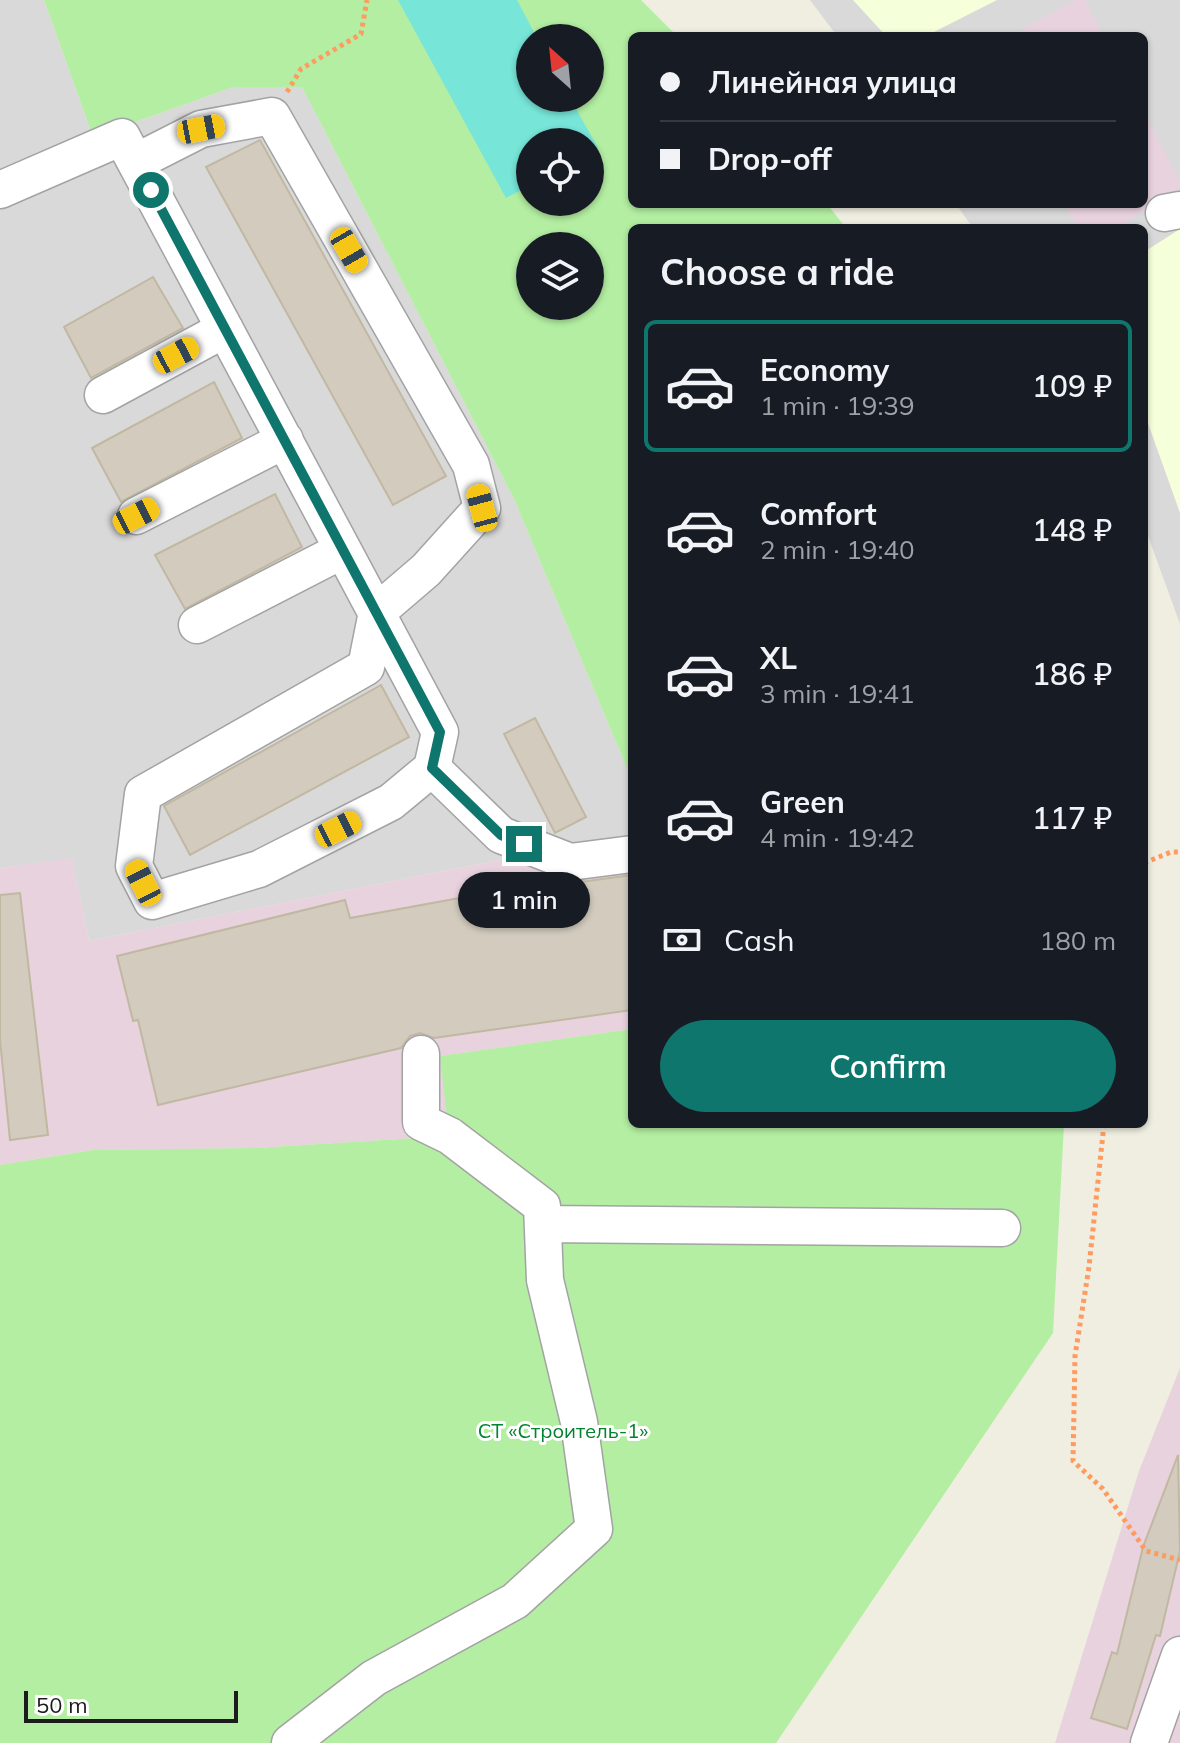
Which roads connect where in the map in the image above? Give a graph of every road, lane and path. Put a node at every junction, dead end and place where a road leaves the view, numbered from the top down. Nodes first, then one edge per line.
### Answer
1 (367, 0) edge
2 (272, 116) junction
3 (136, 162) junction
4 (0, 190) edge
5 (225, 329) junction
6 (103, 395) dead end
7 (285, 440) junction
8 (136, 516) dead end
9 (343, 550) junction
10 (377, 612) junction
11 (197, 625) dead end
12 (432, 768) junction
13 (1180, 852) edge
14 (628, 855) edge
15 (1148, 861) edge
16 (421, 1054) dead end
17 (1104, 1128) edge
18 (543, 1224) junction
19 (1002, 1228) dead end
20 (1180, 1560) edge
21 (1180, 1655) edge
22 (290, 1743) edge
23 (1149, 1743) edge

1 - 2 path
2 - 3 street
2 - 10 street
3 - 4 street
3 - 5 street
5 - 6 street
5 - 7 street
7 - 8 street
7 - 9 street
9 - 10 street
9 - 11 street
10 - 12 street
10 - 12 street
12 - 14 street
13 - 15 path
16 - 18 street
17 - 20 path
18 - 19 street
18 - 22 street
21 - 23 street

